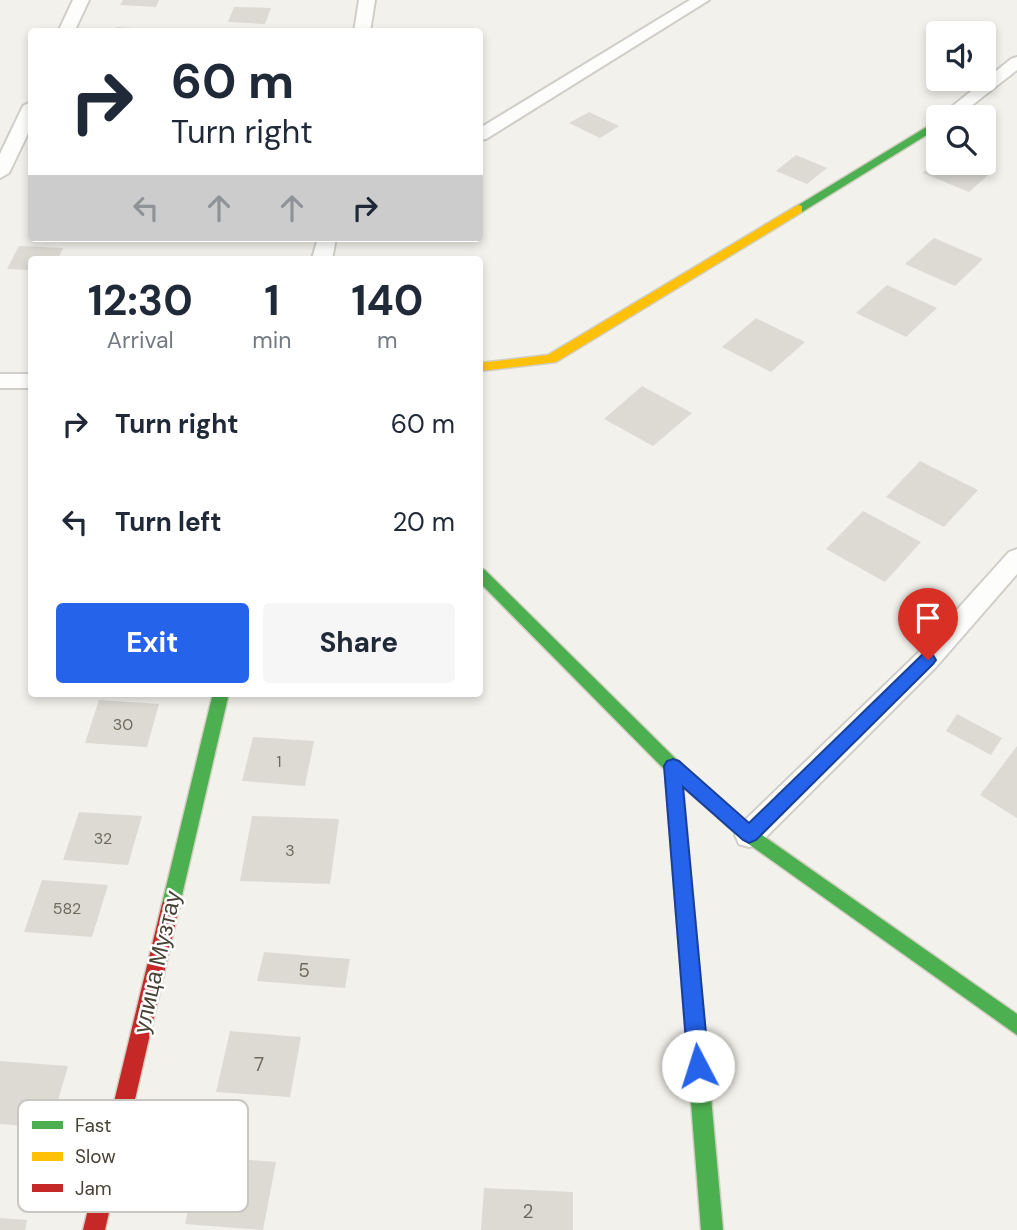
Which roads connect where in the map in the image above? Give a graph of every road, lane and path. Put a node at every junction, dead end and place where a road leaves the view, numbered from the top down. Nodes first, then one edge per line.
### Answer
1 (81, 0) edge
2 (367, 0) edge
3 (701, 0) edge
4 (68, 28) edge
5 (363, 28) edge
6 (1017, 62) edge
7 (962, 105) edge
8 (28, 114) edge
9 (926, 130) edge
10 (483, 133) edge
11 (0, 173) edge
12 (483, 367) edge
13 (0, 380) edge
14 (28, 381) edge
15 (1017, 558) edge
16 (483, 577) edge
17 (220, 697) edge
18 (673, 766) junction
19 (749, 835) junction
20 (1017, 1026) edge
21 (125, 1100) edge
22 (98, 1212) edge
23 (94, 1230) edge
24 (712, 1230) edge

1 - 4 street
2 - 5 street
3 - 10 street
6 - 7 street
8 - 11 street
9 - 12 street
13 - 14 street
15 - 19 street
16 - 18 street
17 - 21 street, улица Музтау
18 - 19 street
18 - 24 street
19 - 20 street
22 - 23 street, улица Музтау

